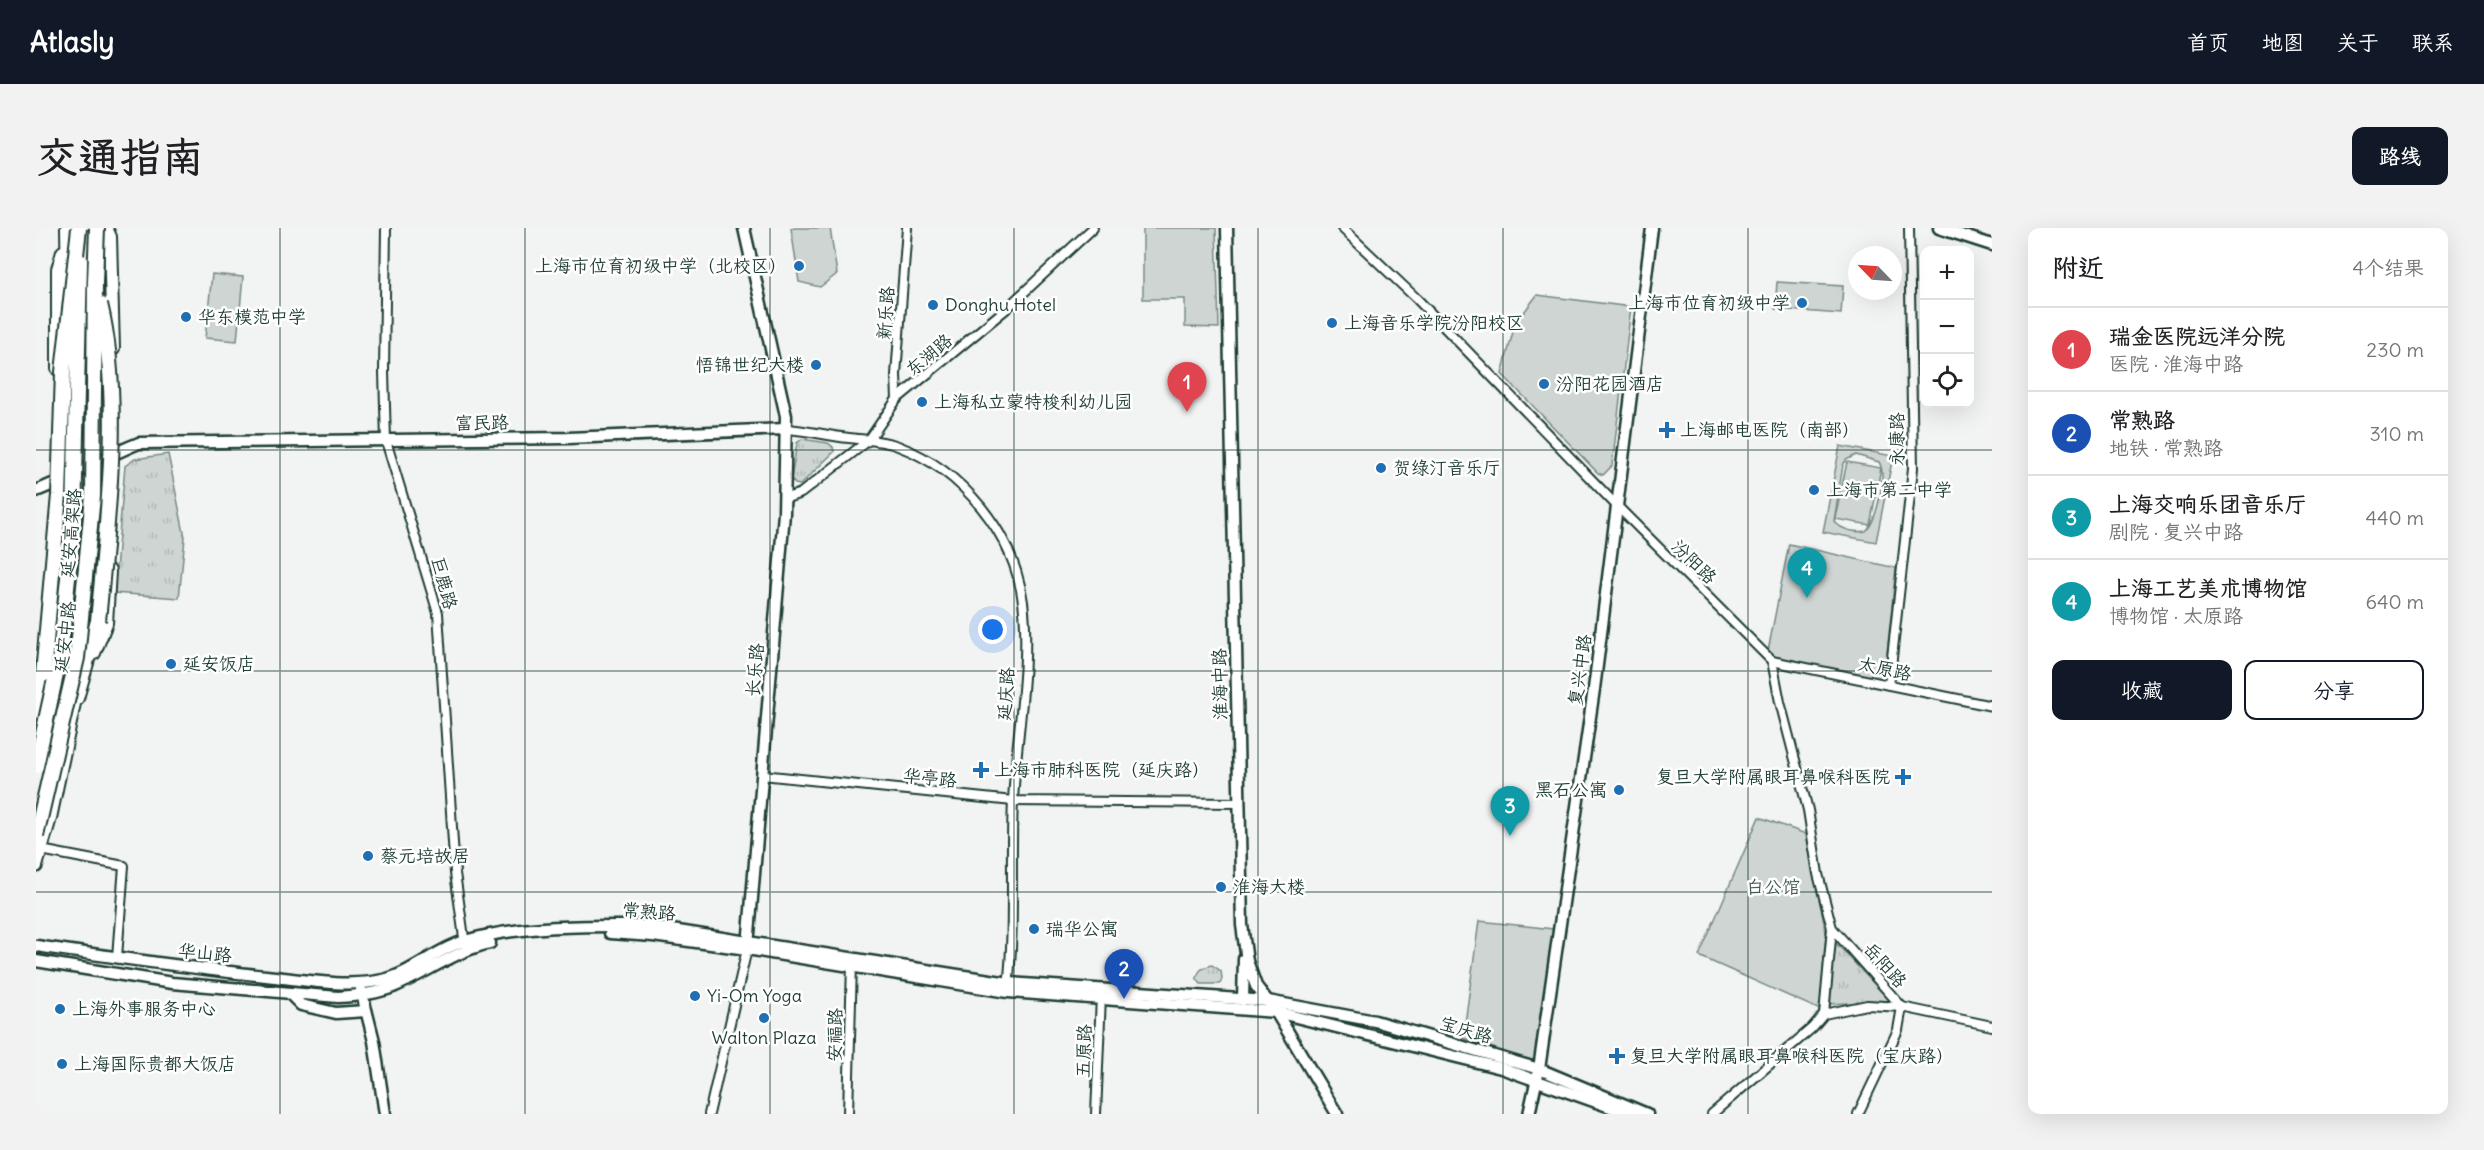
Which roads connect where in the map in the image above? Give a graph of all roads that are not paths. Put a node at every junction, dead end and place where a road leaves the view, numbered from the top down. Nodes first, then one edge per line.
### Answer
1 (97, 228) edge
2 (106, 228) edge
3 (386, 228) edge
4 (744, 228) edge
5 (907, 228) edge
6 (1093, 228) edge
7 (1227, 228) edge
8 (1342, 228) edge
9 (1652, 228) edge
10 (1909, 228) edge
11 (1939, 228) edge
12 (74, 230) edge
13 (1992, 245) edge
14 (95, 282) junction
15 (897, 399) junction
16 (786, 429) junction
17 (868, 440) junction
18 (386, 441) junction
19 (113, 453) junction
20 (99, 462) junction
21 (63, 481) junction
22 (36, 491) edge
23 (784, 499) junction
24 (1618, 507) junction
25 (1772, 661) junction
26 (38, 679) edge
27 (1889, 685) junction
28 (76, 698) junction
29 (1992, 706) edge
30 (39, 715) junction
31 (36, 742) edge
32 (36, 766) edge
33 (762, 775) junction
34 (1013, 801) junction
35 (1239, 803) junction
36 (36, 837) edge
37 (41, 850) junction
38 (36, 866) edge
39 (1832, 928) junction
40 (499, 941) junction
41 (1245, 944) junction
42 (465, 945) junction
43 (748, 945) junction
44 (36, 946) edge
45 (117, 957) junction
46 (36, 961) edge
47 (852, 961) junction
48 (357, 982) junction
49 (1008, 987) junction
50 (289, 993) junction
51 (1101, 994) junction
52 (362, 995) junction
53 (1243, 1000) junction
54 (1268, 1001) junction
55 (1902, 1007) junction
56 (366, 1011) junction
57 (1276, 1012) junction
58 (1824, 1014) junction
59 (1992, 1026) edge
60 (1539, 1069) junction
61 (1537, 1080) junction
62 (385, 1114) edge
63 (709, 1114) edge
64 (848, 1114) edge
65 (1096, 1114) edge
66 (1337, 1114) edge
67 (1529, 1114) edge
68 (1630, 1114) edge
69 (1647, 1114) edge
70 (1712, 1114) edge
71 (1858, 1114) edge

1 - 14 highway, 延安高架路, bridge
1 - 20 main road, 延安中路
2 - 19 main road
3 - 18 street, 巨鹿路
4 - 16 main road, 长乐路
5 - 15 street, 新乐路
6 - 15 street, 东湖路
7 - 35 main road, 淮海中路
8 - 24 street, 汾阳路
9 - 24 main road, 复兴中路
10 - 27 street, 永康路
11 - 13 main road
12 - 21 main road, 延安中路
12 - 26 highway, bridge
12 - 32 highway, 延安高架路, bridge
14 - 28 highway, bridge
14 - 36 highway, 延安高架路, bridge
15 - 17 street, 东湖路
16 - 17 street, 富民路
16 - 18 main road, 富民路
16 - 23 main road, 长乐路
17 - 23 street, 东湖路
17 - 34 street, 延庆路
18 - 19 main road, 富民路
18 - 42 street, 巨鹿路
19 - 20 main road, 富民路
19 - 28 main road
20 - 21 main road, 富民路
20 - 28 main road, 延安中路
21 - 22 main road, 富民路
21 - 26 main road
21 - 30 main road, 延安中路
23 - 33 main road, 长乐路
24 - 25 street, 汾阳路
24 - 60 main road, 复兴中路
25 - 27 street, 太原路
25 - 39 street
26 - 30 highway
27 - 29 street, 太原路
28 - 37 main road, 延安中路
30 - 31 main road, 延安中路
33 - 34 street, 华亭路
33 - 43 main road, 长乐路
34 - 35 street, 华亭路
34 - 49 street, 延庆路
35 - 41 main road, 淮海中路
37 - 38 main road, 延安中路
37 - 45 street
39 - 55 street, 岳阳路
39 - 58 street
40 - 42 main road, 常熟路
40 - 43 main road, 常熟路
40 - 52 main road, 常熟路
41 - 53 main road
41 - 54 main road, 淮海中路
42 - 43 main road, 常熟路
42 - 48 main road, 常熟路
42 - 52 main road, 常熟路
43 - 47 main road, 常熟路
43 - 63 street, 长乐路
44 - 45 main road, 华山路
45 - 48 main road, 华山路
46 - 50 main road, 华山路
47 - 49 main road, 常熟路
47 - 64 street, 安福路
48 - 52 main road
49 - 51 main road, 常熟路
50 - 52 main road, 华山路
50 - 56 main road
51 - 53 main road, 常熟路
51 - 57 main road, 常熟路
51 - 65 street, 五原路
52 - 56 main road
53 - 54 main road, 常熟路
54 - 57 main road, 淮海中路
54 - 60 main road, 宝庆路
55 - 58 street
55 - 59 street, 岳阳路
55 - 71 street
56 - 62 main road
57 - 61 main road, 宝庆路
57 - 66 main road, 淮海中路
58 - 70 street
60 - 61 main road, 复兴中路
60 - 69 main road, 宝庆路
61 - 67 main road, 复兴中路
61 - 68 main road, 宝庆路

